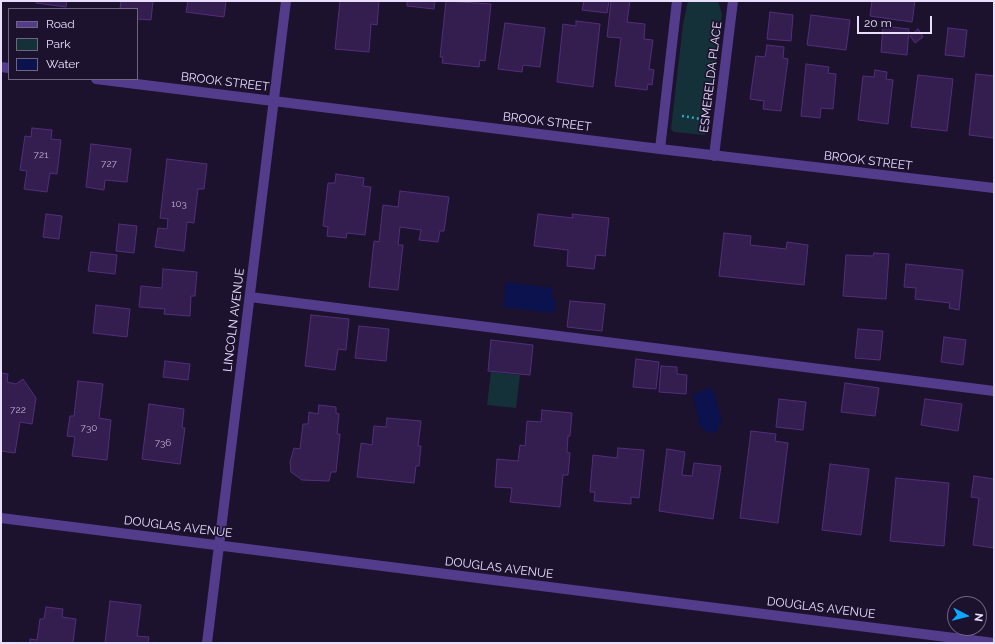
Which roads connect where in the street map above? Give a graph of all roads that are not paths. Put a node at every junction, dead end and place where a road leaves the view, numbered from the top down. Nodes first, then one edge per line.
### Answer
1 (286, 1) edge
2 (677, 1) edge
3 (733, 1) edge
4 (104, 80) edge
5 (275, 102) junction
6 (660, 149) junction
7 (714, 156) junction
8 (994, 188) edge
9 (250, 297) junction
10 (994, 391) edge
11 (1, 518) edge
12 (219, 545) junction
13 (207, 643) edge
14 (994, 643) edge

1 - 5 street, LINCOLN AVENUE
2 - 6 street
3 - 7 street, ESMERELDA PLACE
4 - 5 street, BROOK STREET
5 - 6 street, BROOK STREET
5 - 9 street, LINCOLN AVENUE
6 - 7 street, BROOK STREET
7 - 8 street, BROOK STREET
9 - 10 street
9 - 12 street, LINCOLN AVENUE
11 - 12 street, DOUGLAS AVENUE
12 - 13 street, LINCOLN AVENUE
12 - 14 street, DOUGLAS AVENUE

